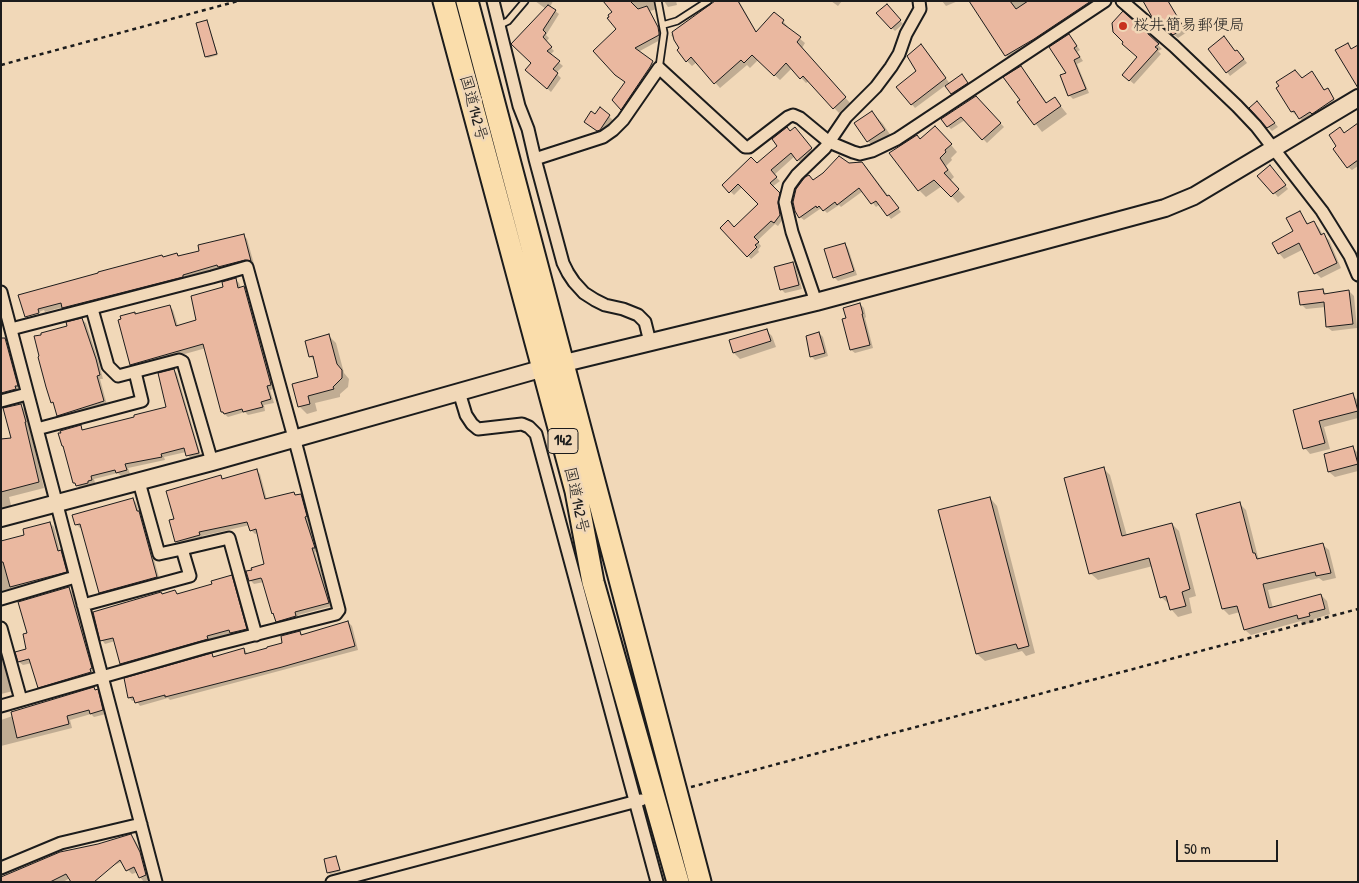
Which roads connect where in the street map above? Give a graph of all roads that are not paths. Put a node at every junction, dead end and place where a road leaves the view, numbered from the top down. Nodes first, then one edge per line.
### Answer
1 (444, 1) edge
2 (467, 1) edge
3 (494, 1) edge
4 (525, 1) edge
5 (658, 1) edge
6 (708, 1) edge
7 (919, 1) edge
8 (1106, 1) edge
9 (1122, 1) edge
10 (500, 24) junction
11 (663, 25) junction
12 (659, 68) junction
13 (1358, 98) edge
14 (828, 142) junction
15 (1273, 148) junction
16 (535, 159) junction
17 (1358, 275) edge
18 (1, 292) edge
19 (816, 302) junction
20 (92, 309) junction
21 (12, 329) junction
22 (650, 342) junction
23 (553, 366) junction
24 (136, 372) junction
25 (460, 392) junction
26 (28, 394) junction
27 (1, 401) edge
28 (37, 429) junction
29 (294, 439) junction
30 (212, 462) junction
31 (139, 482) junction
32 (57, 503) junction
33 (1, 518) edge
34 (182, 549) junction
35 (75, 577) junction
36 (1, 599) edge
37 (83, 604) junction
38 (1, 629) edge
39 (256, 634) junction
40 (102, 676) junction
41 (21, 700) junction
42 (1, 706) edge
43 (645, 799) junction
44 (142, 824) junction
45 (1, 868) edge
46 (156, 882) edge
47 (332, 882) edge
48 (657, 882) edge
49 (678, 882) edge
50 (700, 882) edge

1 - 23 highway, 国道142号 / 142
2 - 23 highway, 国道142号 / 142
3 - 10 street
4 - 10 lane
5 - 11 lane
6 - 11 lane
7 - 14 street
8 - 14 street
9 - 15 street
10 - 16 street
11 - 12 lane
12 - 14 street
12 - 16 street
13 - 15 street
14 - 19 street
15 - 17 street
15 - 19 street
16 - 22 street
18 - 21 street
19 - 22 street
20 - 21 street
20 - 24 street
20 - 29 street
21 - 26 street
22 - 23 street
23 - 25 street
23 - 43 highway, 国道142号 / 142
23 - 50 highway, 国道142号 / 142
24 - 28 street
24 - 30 street
25 - 29 street
25 - 43 street
26 - 27 street
26 - 28 street
28 - 32 street
29 - 30 street
29 - 39 street
30 - 31 street
31 - 32 street
31 - 34 street
32 - 33 street
32 - 35 street
34 - 37 street
34 - 39 street
35 - 36 street
35 - 37 street
37 - 40 street
38 - 41 street
39 - 40 street
40 - 41 street
40 - 44 street
41 - 42 street
43 - 47 street
43 - 48 street
43 - 49 highway, 国道142号 / 142
44 - 45 street
44 - 46 street

